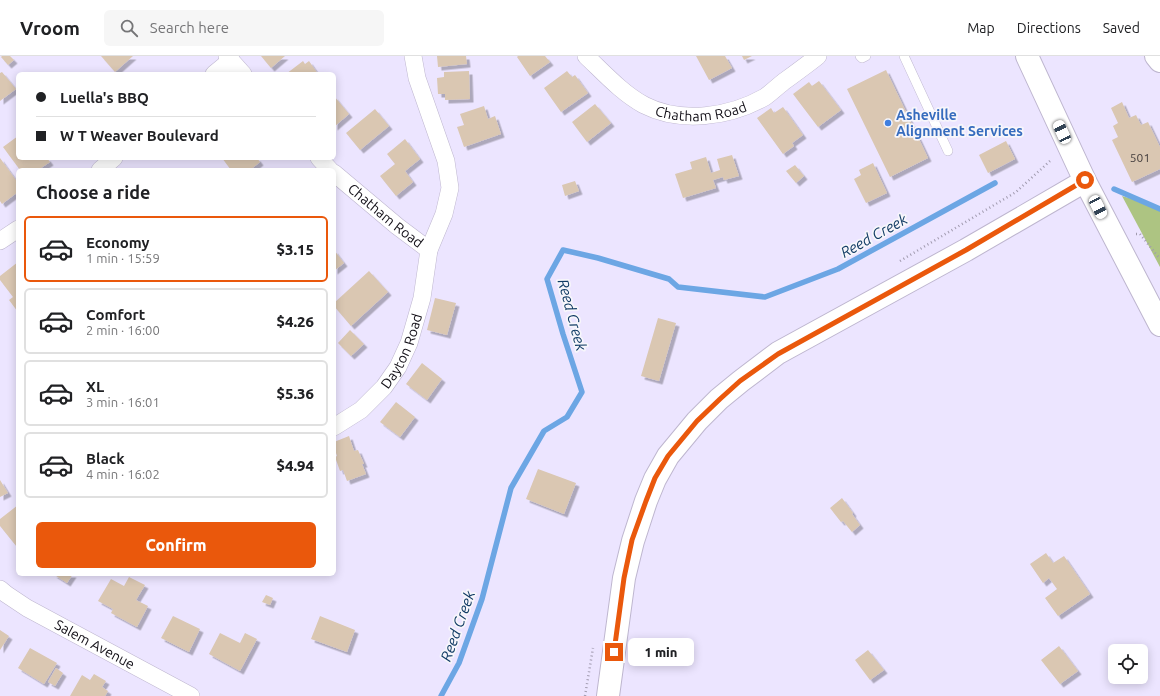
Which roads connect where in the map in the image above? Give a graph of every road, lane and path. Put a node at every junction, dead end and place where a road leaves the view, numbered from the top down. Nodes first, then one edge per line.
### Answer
1 (413, 56) edge
2 (586, 56) edge
3 (818, 56) edge
4 (860, 56) edge
5 (866, 56) edge
6 (904, 56) edge
7 (1027, 56) edge
8 (1156, 56) edge
9 (229, 58) edge
10 (1160, 61) edge
11 (216, 72) edge
12 (241, 72) edge
13 (948, 151) dead end
14 (112, 160) edge
15 (321, 160) edge
16 (102, 168) edge
17 (328, 168) edge
18 (336, 175) edge
19 (1085, 180) junction
20 (16, 229) edge
21 (1135, 234) dead end
22 (0, 241) edge
23 (428, 250) junction
24 (1160, 259) edge
25 (1160, 325) edge
26 (336, 426) edge
27 (0, 589) edge
28 (191, 696) edge
29 (608, 696) edge

1 - 23 street, Chatham Road
2 - 3 street, Chatham Road
4 - 5 lane
6 - 13 lane
7 - 19 main road
8 - 10 main road
9 - 11 street
9 - 12 street
14 - 16 street
15 - 17 street
18 - 23 street, Chatham Road
19 - 25 main road
19 - 29 main road
20 - 22 street
21 - 24 path
23 - 26 street, Dayton Road
27 - 28 street, Salem Avenue

